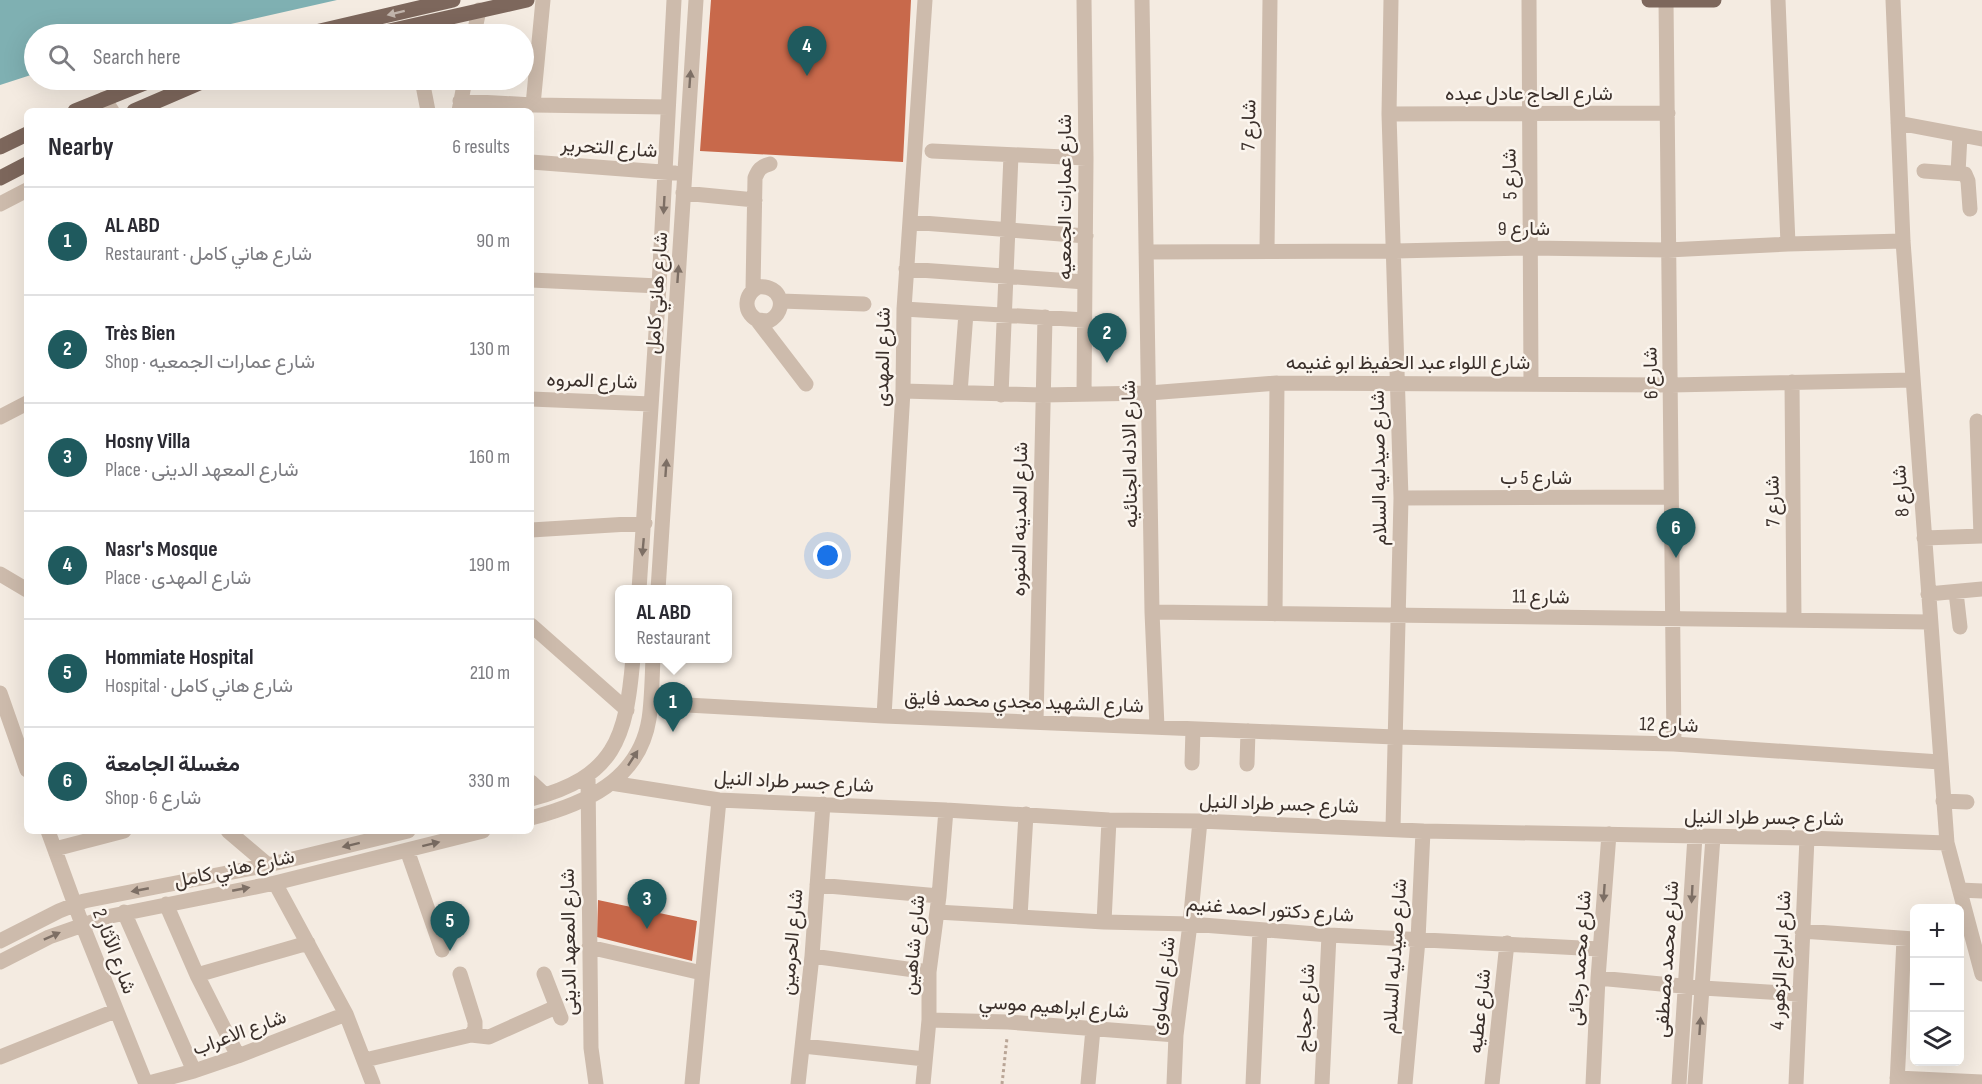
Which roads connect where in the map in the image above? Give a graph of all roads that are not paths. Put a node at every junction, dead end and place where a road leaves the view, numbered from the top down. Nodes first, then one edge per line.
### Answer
1 (453, 0) edge
2 (528, 0) edge
3 (543, 0) edge
4 (674, 0) edge
5 (696, 0) edge
6 (925, 0) edge
7 (1084, 0) edge
8 (1142, 0) edge
9 (1270, 0) edge
10 (1391, 0) edge
11 (1529, 0) edge
12 (1649, 0) edge
13 (1714, 0) edge
14 (1778, 0) edge
15 (1893, 0) edge
16 (1666, 1) edge
17 (479, 10) junction
18 (350, 24) edge
19 (432, 24) edge
20 (476, 24) edge
21 (134, 90) edge
22 (183, 90) edge
23 (424, 90) edge
24 (463, 90) edge
25 (108, 105) edge
26 (533, 105) junction
27 (459, 106) edge
28 (668, 107) junction
29 (92, 108) edge
30 (141, 108) edge
31 (427, 108) edge
32 (1668, 113) junction
33 (1389, 114) junction
34 (1530, 114) junction
35 (1898, 123) junction
36 (24, 135) edge
37 (1960, 135) junction
38 (1982, 139) edge
39 (0, 147) edge
40 (932, 150) dead end
41 (1011, 155) junction
42 (1086, 159) junction
43 (534, 162) edge
44 (770, 164) dead end
45 (24, 166) edge
46 (1924, 171) dead end
47 (665, 172) junction
48 (1958, 173) junction
49 (684, 174) junction
50 (0, 178) edge
51 (24, 192) edge
52 (683, 192) junction
53 (755, 200) junction
54 (0, 204) edge
55 (1970, 209) dead end
56 (910, 222) junction
57 (1008, 230) junction
58 (1086, 236) junction
59 (1903, 241) junction
60 (1788, 244) junction
61 (1531, 248) junction
62 (1267, 250) junction
63 (1668, 250) junction
64 (1395, 251) junction
65 (1146, 252) junction
66 (906, 269) junction
67 (1006, 276) junction
68 (534, 280) edge
69 (1085, 282) junction
70 (659, 286) junction
71 (753, 290) junction
72 (781, 302) junction
73 (864, 304) dead end
74 (904, 309) junction
75 (966, 313) junction
76 (1004, 315) junction
77 (1045, 317) junction
78 (758, 320) junction
79 (1085, 320) junction
80 (1913, 380) junction
81 (1792, 382) junction
82 (1277, 383) junction
83 (1397, 383) junction
84 (1531, 383) junction
85 (806, 384) dead end
86 (1671, 385) junction
87 (903, 391) junction
88 (960, 393) junction
89 (1149, 393) junction
90 (1084, 394) junction
91 (1001, 395) junction
92 (1043, 395) junction
93 (534, 399) edge
94 (651, 404) junction
95 (24, 411) edge
96 (0, 417) edge
97 (1977, 421) dead end
98 (1671, 497) junction
99 (1401, 498) junction
100 (663, 509) junction
101 (645, 515) junction
102 (534, 530) edge
103 (1982, 536) edge
104 (1924, 538) junction
105 (0, 574) edge
106 (639, 585) edge
107 (658, 585) edge
108 (24, 588) edge
109 (1982, 589) edge
110 (1956, 592) junction
111 (1928, 594) junction
112 (1152, 612) junction
113 (1275, 614) junction
114 (1400, 615) junction
115 (1673, 619) junction
116 (1794, 619) junction
117 (1930, 622) junction
118 (1960, 627) dead end
119 (534, 628) edge
120 (632, 663) edge
121 (654, 663) edge
122 (0, 695) edge
123 (651, 703) junction
124 (627, 710) junction
125 (884, 716) junction
126 (1036, 722) junction
127 (1157, 727) junction
128 (1193, 729) junction
129 (1248, 731) junction
130 (1395, 737) junction
131 (1674, 744) junction
132 (24, 762) edge
133 (1940, 762) junction
134 (1192, 763) dead end
135 (1247, 764) dead end
136 (588, 776) junction
137 (611, 783) junction
138 (538, 797) edge
139 (587, 800) junction
140 (719, 800) junction
141 (1943, 801) junction
142 (1967, 802) dead end
143 (823, 804) junction
144 (946, 810) junction
145 (1026, 814) junction
146 (534, 817) edge
147 (1109, 820) junction
148 (1200, 820) junction
149 (1393, 828) junction
150 (1423, 831) junction
151 (49, 834) edge
152 (112, 834) edge
153 (232, 834) edge
154 (396, 834) edge
155 (451, 834) edge
156 (1609, 834) junction
157 (1695, 836) junction
158 (1713, 837) junction
159 (1807, 838) junction
160 (1947, 843) junction
161 (55, 849) junction
162 (407, 850) junction
163 (268, 865) junction
164 (275, 883) junction
165 (817, 885) junction
166 (1960, 890) junction
167 (1982, 891) edge
168 (75, 904) junction
169 (166, 904) junction
170 (938, 904) junction
171 (124, 912) junction
172 (1020, 917) junction
173 (1104, 922) junction
174 (81, 924) junction
175 (1190, 924) junction
176 (1260, 930) junction
177 (1802, 931) junction
178 (1329, 935) junction
179 (1909, 939) edge
180 (1418, 940) junction
181 (0, 942) edge
182 (308, 943) junction
183 (1507, 943) junction
184 (1967, 943) edge
185 (589, 947) junction
186 (1600, 949) junction
187 (442, 950) dead end
188 (812, 956) junction
189 (0, 962) edge
190 (930, 972) junction
191 (702, 973) junction
192 (460, 974) dead end
193 (544, 974) dead end
194 (1982, 974) edge
195 (197, 975) junction
196 (1598, 978) junction
197 (1686, 986) junction
198 (1702, 988) junction
199 (1799, 994) junction
200 (115, 1011) junction
201 (346, 1014) junction
202 (929, 1020) junction
203 (1093, 1029) junction
204 (471, 1035) junction
205 (1176, 1035) junction
206 (803, 1046) junction
207 (238, 1056) junction
208 (0, 1057) edge
209 (925, 1059) junction
210 (364, 1060) junction
211 (194, 1071) junction
212 (1897, 1081) edge
213 (1982, 1082) edge
214 (145, 1084) edge
215 (373, 1084) edge
216 (596, 1084) edge
217 (692, 1084) edge
218 (798, 1084) edge
219 (922, 1084) edge
220 (1088, 1084) edge
221 (1174, 1084) edge
222 (1253, 1084) edge
223 (1322, 1084) edge
224 (1406, 1084) edge
225 (1492, 1084) edge
226 (1593, 1084) edge
227 (1679, 1084) edge
228 (1695, 1084) edge
229 (1796, 1084) edge

1 -> 18 main road
2 - 17 main road
3 - 26 street
4 - 28 street, شارع هاني كامل
49 -> 5 street, شارع هاني كامل
6 - 56 street, شارع المهدى
7 - 42 street, شارع عمارات الجمعيه
8 - 65 street, شارع الادله الجنائيه
9 - 62 street, شارع 7
10 - 33 street, شارع صيدليه السلام
11 - 34 street, شارع 5
12 - 16 main road
13 - 16 main road
14 - 60 street
15 - 35 street, شارع 8
16 - 32 street, شارع 6
17 - 19 main road
17 - 20 street
21 - 25 main road
22 - 30 main road
23 - 31 street
24 - 27 street
25 - 29 main road
26 - 27 street
26 - 28 street
28 - 47 street, شارع هاني كامل
32 - 34 street, شارع الحاج عادل عبده
32 - 63 street, شارع 6
33 - 34 street, شارع الحاج عادل عبده
33 - 64 street, شارع صيدليه السلام
34 - 61 street, شارع 5
35 - 37 street
35 - 59 street, شارع 8
36 - 39 main road
37 - 38 street
37 - 48 street
40 - 41 street
41 - 42 street
41 - 57 street
42 - 58 street, شارع عمارات الجمعيه
43 - 47 street, شارع التحرير
44 - 53 street
45 - 50 main road
46 - 48 street
47 - 49 street, شارع التحرير
47 -> 70 street, شارع هاني كامل
48 - 55 street
49 - 52 street, شارع هاني كامل
51 - 54 street
52 - 53 street
100 -> 52 street, شارع هاني كامل
53 - 71 street
56 - 57 street
56 - 66 street, شارع المهدى
57 - 58 street
57 - 67 street
58 - 69 street, شارع عمارات الجمعيه
59 - 60 street, شارع 9
59 - 80 street, شارع 8
60 - 63 street, شارع 9
61 - 63 street, شارع 9
61 - 64 street, شارع 9
61 - 84 street, شارع 5
62 - 64 street, شارع 9
62 - 65 street, شارع 9
63 - 86 street, شارع 6
64 - 83 street, شارع صيدليه السلام
65 - 89 street, شارع الادله الجنائيه
66 - 67 street
66 - 74 street, شارع المهدى
67 - 69 street
67 - 76 street
68 - 70 street
69 - 79 street, شارع عمارات الجمعيه
70 - 94 street, شارع هاني كامل
71 - 72 street
71 - 78 street
72 - 73 street
72 - 78 street
74 - 75 street
74 - 87 street, شارع المهدى
75 - 76 street
75 - 88 street
76 - 77 street
76 - 91 street
77 - 79 street
77 - 92 street, شارع المدينه المنوره
78 - 85 street
79 - 90 street, شارع عمارات الجمعيه
80 - 81 street, شارع اللواء عبد الحفيظ ابو غنيمه
80 - 104 street, شارع 8
81 - 86 street, شارع اللواء عبد الحفيظ ابو غنيمه
81 - 116 street, شارع 7
82 - 83 street, شارع اللواء عبد الحفيظ ابو غنيمه
82 - 89 street, شارع اللواء عبد الحفيظ ابو غنيمه
82 - 113 street
83 - 84 street, شارع اللواء عبد الحفيظ ابو غنيمه
83 - 99 street, شارع صيدليه السلام
84 - 86 street, شارع اللواء عبد الحفيظ ابو غنيمه
86 - 98 street, شارع 6
87 - 88 street, شارع اللواء عبد الحفيظ ابو غنيمه
87 - 125 street, شارع المهدى
88 - 91 street, شارع اللواء عبد الحفيظ ابو غنيمه
89 - 90 street, شارع اللواء عبد الحفيظ ابو غنيمه
89 - 112 street, شارع الادله الجنائيه
90 - 92 street, شارع اللواء عبد الحفيظ ابو غنيمه
91 - 92 street, شارع اللواء عبد الحفيظ ابو غنيمه
92 - 126 street, شارع المدينه المنوره
93 - 94 street, شارع المروه
94 - 101 street, شارع هاني كامل
95 - 96 street
97 - 103 street
98 - 99 street, شارع 5 ب
98 - 115 street, شارع 6
99 - 114 street, شارع صيدليه السلام
100 - 101 street
100 - 107 street, شارع هاني كامل
101 - 102 street
101 -> 106 street, شارع هاني كامل
103 - 104 street
104 - 111 street, شارع 8
105 - 108 street
109 - 110 street
110 - 111 street
110 - 118 street
111 - 117 street, شارع 8
112 - 113 street, شارع 11
112 - 127 street, شارع الادله الجنائيه
113 - 114 street, شارع 11
114 - 115 street, شارع 11
114 - 130 street, شارع صيدليه السلام
115 - 116 street, شارع 11
115 - 131 street, شارع 6
116 - 117 street, شارع 11
117 - 133 street, شارع 8
119 - 124 street
120 - 124 street
121 - 123 street
122 - 132 street
123 - 125 street, شارع الشهيد مجدي محمد فايق
137 -> 123 street
124 - 136 street
125 - 126 street, شارع الشهيد مجدي محمد فايق
126 - 127 street, شارع الشهيد مجدي محمد فايق
127 - 128 street, شارع الشهيد مجدي محمد فايق
128 - 129 street, شارع الشهيد مجدي محمد فايق
128 - 134 street
129 - 130 street, شارع الشهيد مجدي محمد فايق
129 - 135 street
130 - 131 street, شارع 12
130 - 149 street, شارع صيدليه السلام
131 - 133 street, شارع 12
133 - 141 street, شارع 8
136 - 138 street
136 - 139 street, شارع المعهد الدينى
137 - 139 street
137 - 140 street, شارع جسر طراد النيل
139 - 146 street
139 - 185 street, شارع المعهد الدينى
140 - 143 street, شارع جسر طراد النيل
140 - 191 street
141 - 142 street
141 - 160 street, شارع 8
143 - 144 street, شارع جسر طراد النيل
143 - 165 street, شارع الحرمين
144 - 145 street, شارع جسر طراد النيل
144 - 170 street, شارع شاهين
145 - 147 street, شارع جسر طراد النيل
145 - 172 street
147 - 148 street, شارع جسر طراد النيل
147 - 173 street
148 - 149 street, شارع جسر طراد النيل
148 - 175 street, شارع الصاوى
149 - 150 street, شارع جسر طراد النيل
150 - 156 street, شارع جسر طراد النيل
150 - 180 street, شارع صيدليه السلام
151 - 161 street, شارع الآثار 2
152 - 161 street
153 - 163 street
154 -> 163 street, شارع هاني كامل
162 -> 155 street, شارع هاني كامل
156 - 157 street, شارع جسر طراد النيل
156 -> 186 street, شارع محمد رجائى
157 - 158 street, شارع جسر طراد النيل
157 -> 197 street, شارع محمد مصطفى
158 - 159 street, شارع جسر طراد النيل
158 - 198 street, شارع محمد مصطفى
159 - 160 street, شارع جسر طراد النيل
159 - 177 street, شارع ابراج الزهور 4
160 - 166 street, شارع 8
161 - 168 street, شارع الآثار 2
162 - 164 street, شارع هاني كامل
162 - 187 street
163 -> 168 street, شارع هاني كامل
169 -> 164 street, شارع هاني كامل
164 - 182 street
165 - 170 street, شارع دكتور احمد غنيم
165 - 188 street, شارع الحرمين
166 - 167 street
166 - 184 street, شارع 8
168 - 174 street, شارع الآثار 2
168 - 181 street, شارع هاني كامل
169 - 171 street, شارع هاني كامل
169 - 195 street
170 - 172 street, شارع دكتور احمد غنيم
170 - 190 street, شارع شاهين
171 - 174 street, شارع هاني كامل
171 - 211 street
172 - 173 street, شارع دكتور احمد غنيم
173 - 175 street, شارع دكتور احمد غنيم
189 -> 174 street, شارع هاني كامل
174 - 200 street, شارع الآثار 2
175 - 176 street, شارع دكتور احمد غنيم
175 - 205 street, شارع الصاوى
176 - 178 street, شارع دكتور احمد غنيم
176 - 222 street
177 - 179 street
177 - 199 street, شارع ابراج الزهور 4
178 - 180 street, شارع دكتور احمد غنيم
178 - 223 street, شارع حجاج
179 - 212 street
180 - 183 street, شارع دكتور احمد غنيم
180 - 224 street, شارع صيدليه السلام
182 - 195 street
182 - 201 street
183 - 186 street, شارع دكتور احمد غنيم
183 - 225 street, شارع عطيه
184 - 194 street, شارع 8
185 - 191 street
185 - 216 street, شارع المعهد الدينى
186 - 196 street, شارع محمد رجائى
188 - 190 street
188 - 206 street, شارع الحرمين
190 - 202 street, شارع شاهين
191 - 217 street
192 - 204 street
193 - 204 street
195 - 207 street
196 - 197 street
196 - 226 street, شارع محمد رجائى
197 - 198 street
197 - 227 street, شارع محمد مصطفى
198 - 199 street
228 -> 198 street, شارع محمد مصطفى
199 - 229 street, شارع ابراج الزهور 4
200 - 208 street
200 - 214 street, شارع الآثار 2
201 - 207 street, شارع الاعراب
201 - 210 street
202 - 203 street, شارع ابراهيم موسي
202 - 209 street, شارع شاهين
203 - 205 street, شارع ابراهيم موسي
203 - 220 street
204 - 210 street
205 - 221 street, شارع الصاوى
206 - 209 street
206 - 218 street, شارع الحرمين
207 - 211 street, شارع الاعراب
209 - 219 street, شارع شاهين
210 - 215 street
211 - 214 street, شارع الاعراب
212 - 213 street

